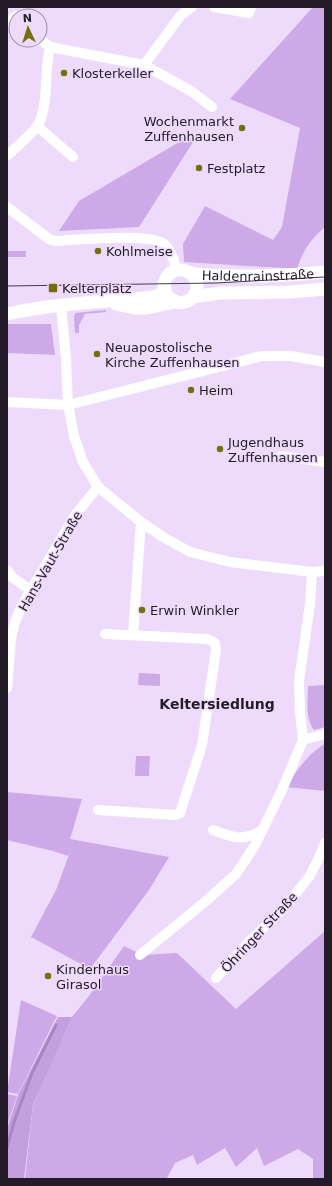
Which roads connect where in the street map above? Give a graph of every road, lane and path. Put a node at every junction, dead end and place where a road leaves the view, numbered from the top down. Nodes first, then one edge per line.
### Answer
1 (192, 7) edge
2 (214, 7) edge
3 (251, 7) edge
4 (50, 47) joint
5 (144, 65) junction
6 (212, 107) dead end
7 (37, 126) junction
8 (7, 156) edge
9 (73, 157) dead end
10 (7, 207) edge
11 (177, 270) junction
12 (325, 272) edge
13 (191, 273) junction
14 (164, 289) junction
15 (325, 289) edge
16 (193, 297) junction
17 (106, 302) junction
18 (175, 302) junction
19 (61, 306) junction
20 (7, 309) edge
21 (21, 310) junction
22 (7, 314) edge
23 (325, 362) edge
24 (7, 402) edge
25 (68, 405) junction
26 (281, 456) dead end
27 (325, 462) edge
28 (98, 487) junction
29 (141, 522) junction
30 (7, 570) edge
31 (325, 571) edge
32 (312, 572) junction
33 (30, 590) junction
34 (105, 634) dead end
35 (133, 635) junction
36 (7, 688) edge
37 (325, 734) edge
38 (303, 740) junction
39 (98, 810) dead end
40 (213, 830) dead end
41 (262, 831) junction
42 (325, 843) edge
43 (140, 955) dead end
44 (216, 978) dead end

1 - 5 street
2 - 3 street
4 - 5 street
4 - 7 street
5 - 6 street
7 - 8 street
7 - 9 street
10 - 11 street
11 - 13 main road, Haldenrainstraße
11 - 14 main road
12 - 13 main road, Haldenrainstraße
13 - 16 main road, Haldenrainstraße
14 - 17 main road
14 - 18 main road
15 - 16 main road, Haldenrainstraße
16 - 18 main road, Haldenrainstraße
17 - 18 main road, Haldenrainstraße
17 - 19 main road
19 - 21 main road
19 - 25 street
20 - 21 main road
21 - 22 main road
23 - 25 street
24 - 25 street
25 - 28 street
26 - 27 street
28 - 29 street
28 - 33 street, Hans-Vaut-Straße
29 - 32 street
29 - 35 street
30 - 33 street
31 - 32 street
32 - 38 street
33 - 36 street, Hans-Vaut-Straße
34 - 35 street
35 - 39 street
37 - 38 street
38 - 41 street
40 - 41 street
41 - 43 street
42 - 44 street, Öhringer Straße

